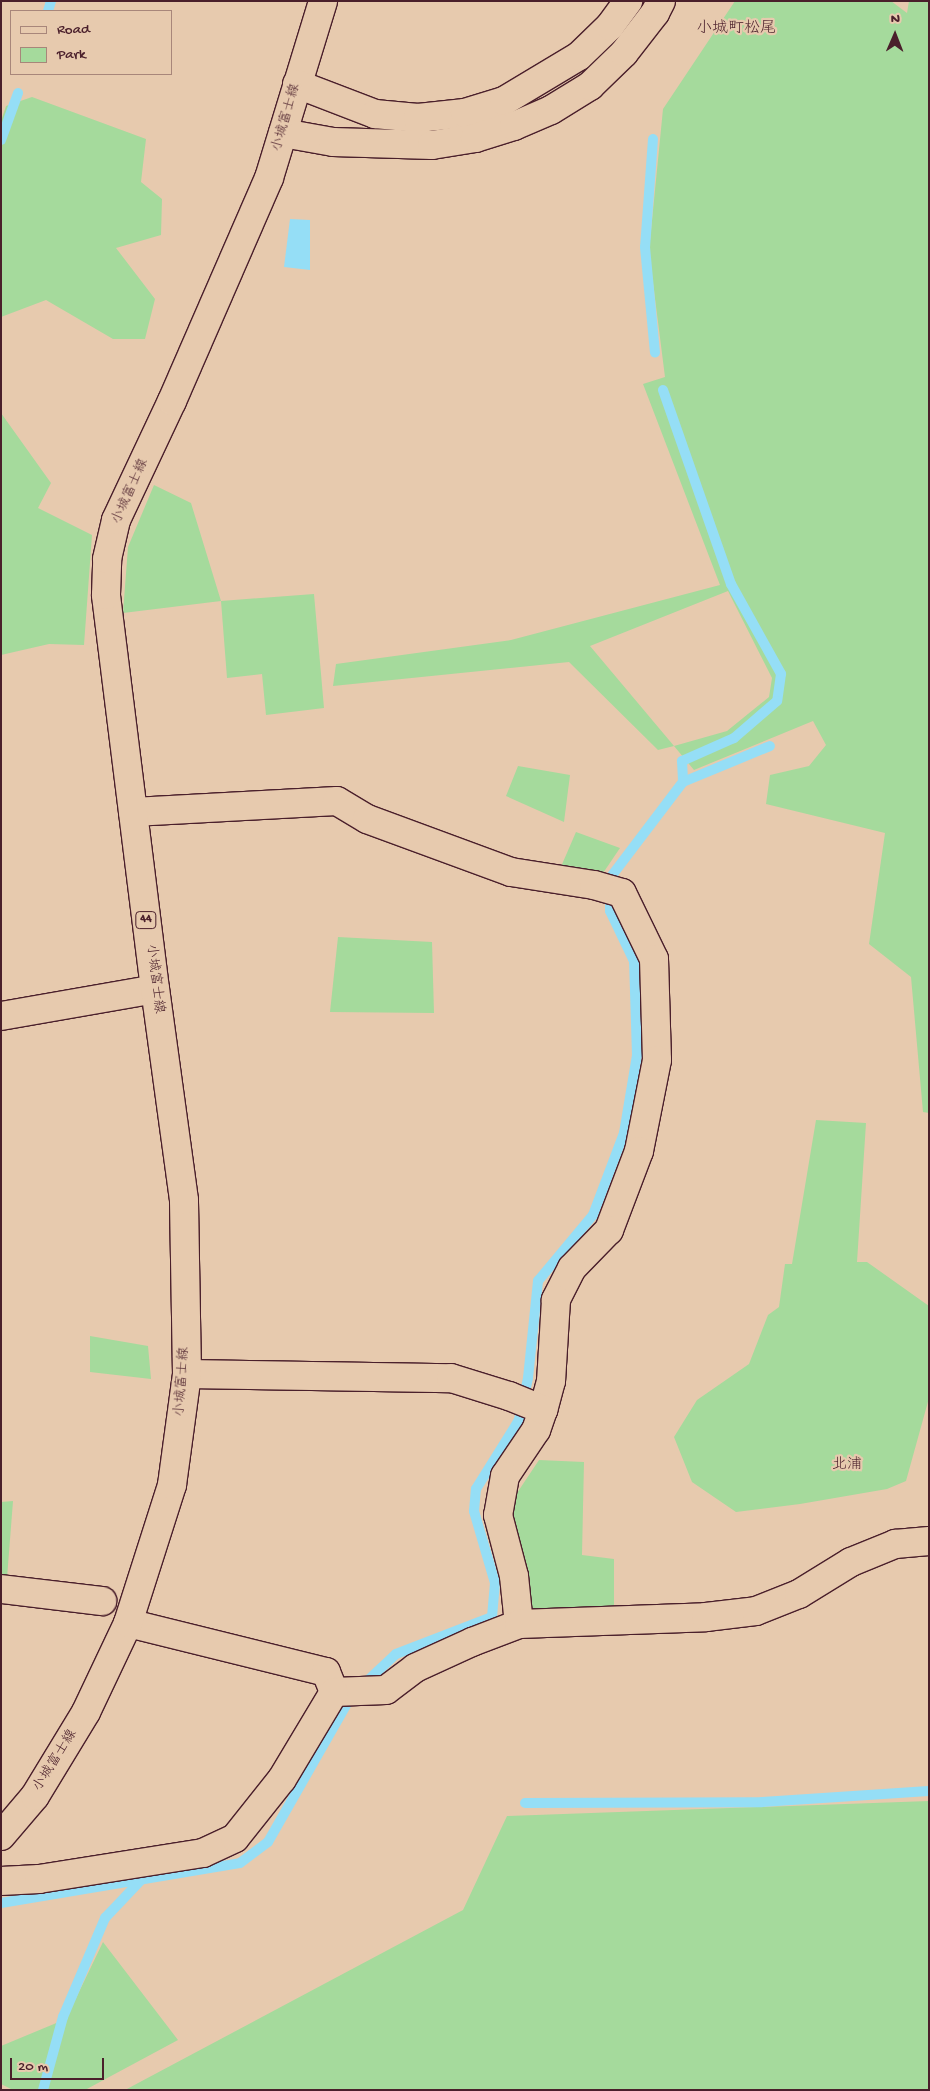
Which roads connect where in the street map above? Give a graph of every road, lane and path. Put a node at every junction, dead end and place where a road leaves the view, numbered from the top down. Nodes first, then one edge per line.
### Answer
1 (323, 1) edge
2 (628, 1) edge
3 (661, 1) edge
4 (297, 84) junction
5 (283, 133) junction
6 (133, 812) junction
7 (155, 989) junction
8 (1, 1016) edge
9 (187, 1374) junction
10 (543, 1410) junction
11 (929, 1541) edge
12 (1, 1589) edge
13 (102, 1601) dead end
14 (128, 1622) junction
15 (519, 1624) junction
16 (334, 1692) junction
17 (1, 1836) edge
18 (1, 1880) edge

1 - 4 main road, 小城富士線 / 44
2 - 4 main road
3 - 5 main road
4 - 5 main road, 小城富士線 / 44
5 - 6 main road, 小城富士線 / 44
6 - 7 main road, 小城富士線 / 44
6 - 10 main road
7 - 8 main road
7 - 9 main road, 小城富士線 / 44
9 - 10 main road
9 - 14 main road, 小城富士線 / 44
10 - 15 main road
11 - 15 main road
12 - 13 main road
14 - 16 main road
14 - 17 main road, 小城富士線 / 44
15 - 16 main road
16 - 18 main road

